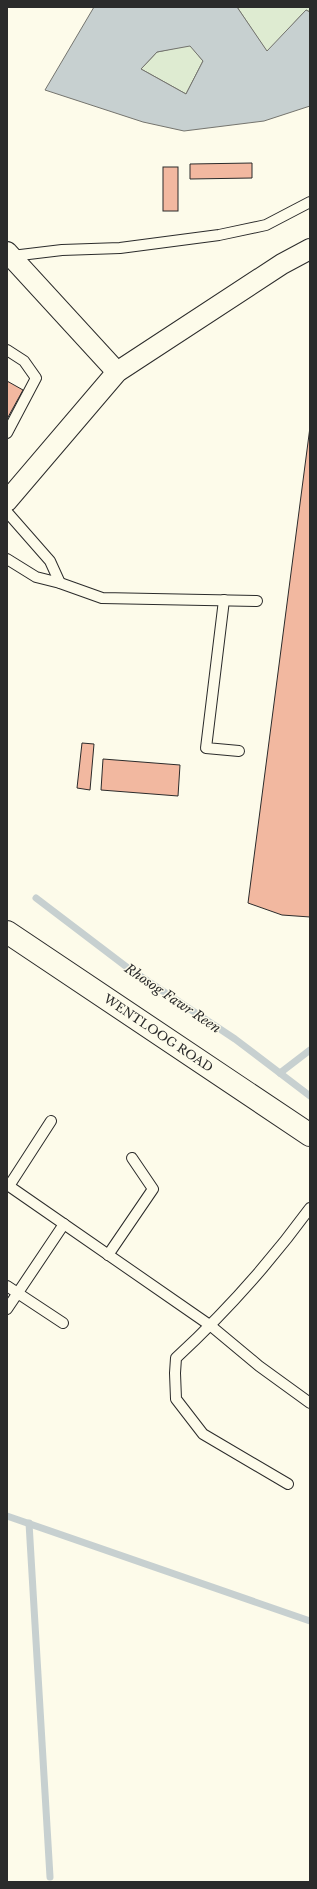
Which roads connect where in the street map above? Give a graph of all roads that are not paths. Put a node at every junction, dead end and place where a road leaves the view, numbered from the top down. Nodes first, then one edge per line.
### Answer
1 (310, 202) edge
2 (310, 249) edge
3 (10, 254) edge
4 (7, 350) edge
5 (117, 372) junction
6 (7, 433) edge
7 (7, 501) edge
8 (7, 512) edge
9 (7, 559) edge
10 (60, 583) junction
11 (224, 600) junction
12 (257, 601) dead end
13 (239, 752) dead end
14 (7, 932) edge
15 (51, 1122) dead end
16 (310, 1135) edge
17 (132, 1158) dead end
18 (310, 1208) edge
19 (64, 1224) junction
20 (108, 1255) junction
21 (7, 1286) edge
22 (18, 1293) junction
23 (7, 1309) edge
24 (63, 1323) dead end
25 (211, 1326) junction
26 (310, 1403) edge
27 (288, 1484) dead end

1 - 3 lane
2 - 5 street
3 - 5 street
4 - 6 lane
5 - 7 street
8 - 10 lane
9 - 10 lane
10 - 11 lane
11 - 12 lane
11 - 13 lane
14 - 16 main road, WENTLOOG ROAD
15 - 19 lane
17 - 20 lane
18 - 25 lane
19 - 20 lane
19 - 22 lane
20 - 25 lane
21 - 22 lane
22 - 23 lane
22 - 24 lane
25 - 26 lane
25 - 27 lane

